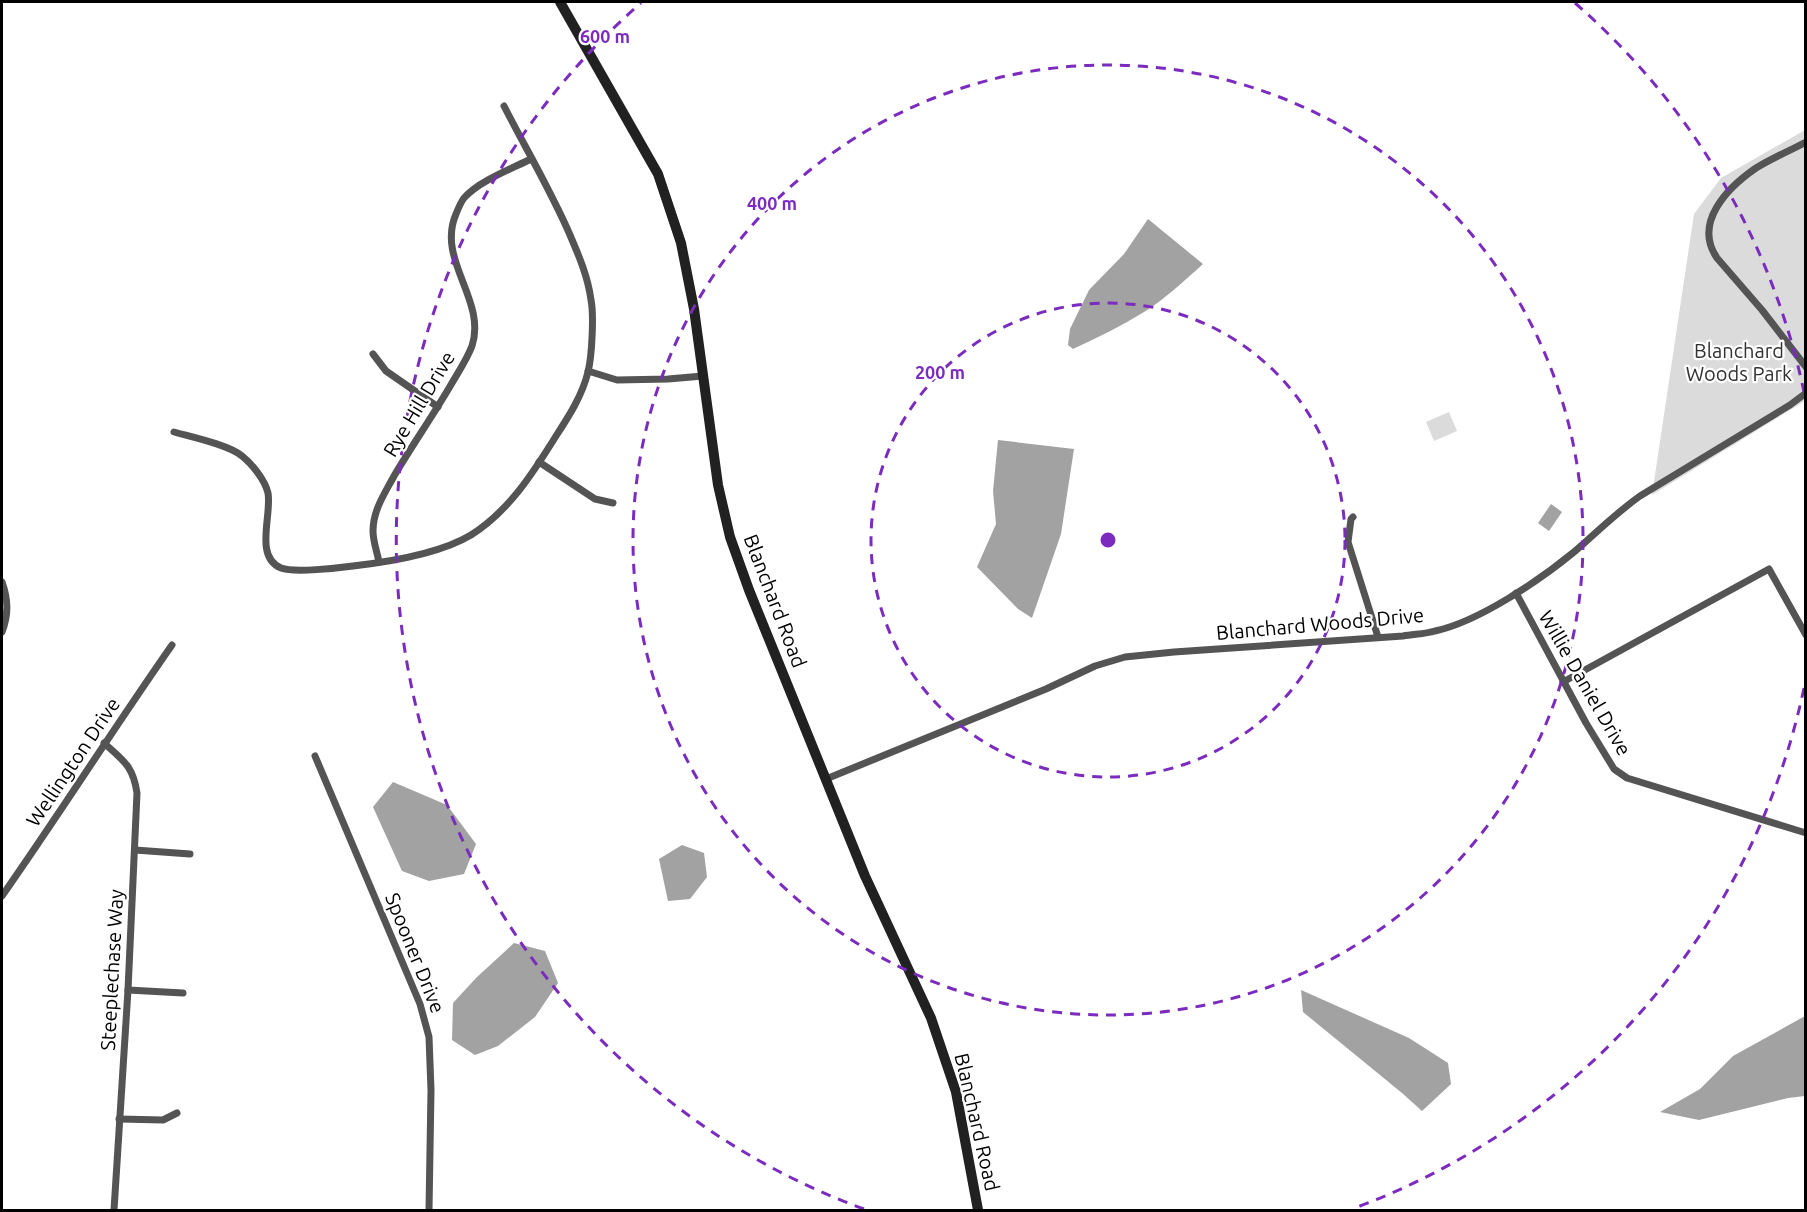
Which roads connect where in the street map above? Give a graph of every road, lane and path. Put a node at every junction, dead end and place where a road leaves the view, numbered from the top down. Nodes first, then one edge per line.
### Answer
1 (560, 2) edge
2 (504, 106) dead end
3 (1806, 142) edge
4 (531, 159) junction
5 (373, 354) dead end
6 (1806, 367) edge
7 (588, 371) junction
8 (703, 376) junction
9 (1806, 393) edge
10 (438, 407) junction
11 (174, 432) dead end
12 (539, 462) junction
13 (613, 503) dead end
14 (1353, 517) dead end
15 (379, 562) junction
16 (2, 582) edge
17 (1516, 593) junction
18 (2, 632) edge
19 (1806, 635) edge
20 (1378, 638) junction
21 (172, 645) dead end
22 (1563, 682) junction
23 (104, 743) junction
24 (315, 756) dead end
25 (826, 779) junction
26 (1806, 833) edge
27 (135, 850) junction
28 (190, 854) dead end
29 (2, 896) edge
30 (128, 990) junction
31 (183, 993) dead end
32 (177, 1113) dead end
33 (119, 1119) junction
34 (114, 1210) edge
35 (429, 1210) edge
36 (978, 1210) edge

1 - 8 street, Blanchard Road
2 - 4 street
3 - 6 street
4 - 7 street
4 - 10 street, Rye Hill Drive
5 - 10 street
7 - 8 street
7 - 12 street
8 - 25 street, Blanchard Road
9 - 17 street, Blanchard Woods Drive
10 - 15 street, Rye Hill Drive
11 - 15 street
12 - 13 street
12 - 15 street
14 - 20 street
16 - 18 street
17 - 20 street, Blanchard Woods Drive
17 - 22 street, Willie Daniel Drive
19 - 22 street
20 - 25 street, Blanchard Woods Drive
21 - 23 street, Wellington Drive
22 - 26 street, Willie Daniel Drive
23 - 27 street, Steeplechase Way
23 - 29 street, Wellington Drive
24 - 35 street, Spooner Drive
25 - 36 street, Blanchard Road
27 - 28 street
27 - 30 street, Steeplechase Way
30 - 31 street
30 - 33 street, Steeplechase Way
32 - 33 street
33 - 34 street, Steeplechase Way

